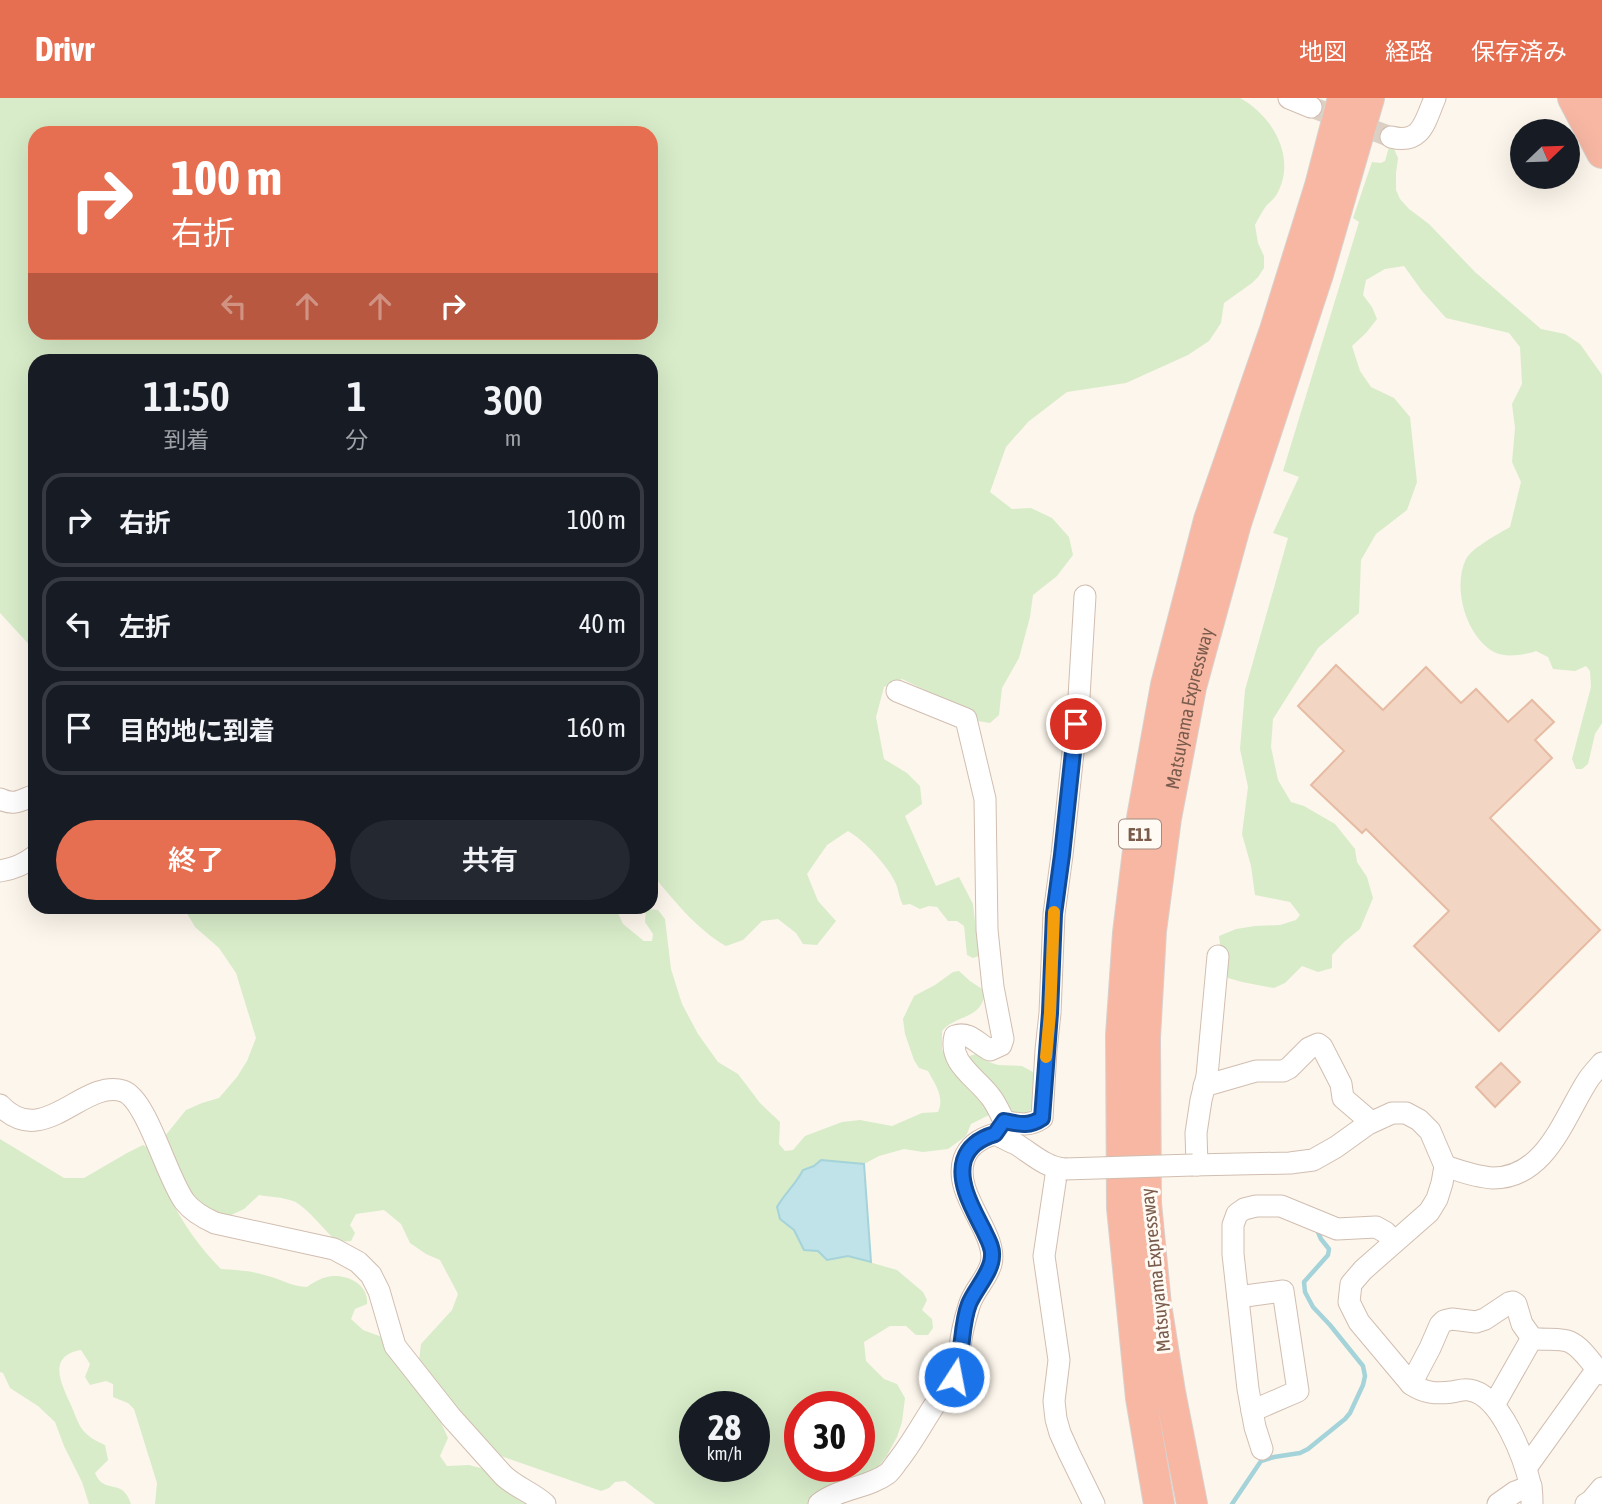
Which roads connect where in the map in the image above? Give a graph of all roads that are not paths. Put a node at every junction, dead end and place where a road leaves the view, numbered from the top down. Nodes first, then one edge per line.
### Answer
1 (1289, 98) edge
2 (1343, 98) edge
3 (1369, 98) edge
4 (1434, 98) edge
5 (1573, 98) edge
6 (1597, 98) edge
7 (1311, 107) tunnel mouth
8 (1602, 108) edge
9 (1391, 137) tunnel mouth
10 (1602, 153) edge
11 (1085, 596) dead end
12 (897, 691) dead end
13 (28, 798) edge
14 (0, 799) edge
15 (28, 862) edge
16 (0, 871) edge
17 (1217, 956) dead end
18 (1602, 1063) edge
19 (1204, 1086) junction
20 (0, 1104) edge
21 (1371, 1122) junction
22 (1000, 1127) junction
23 (1195, 1165) junction
24 (1445, 1166) junction
25 (1061, 1169) junction
26 (1394, 1241) junction
27 (1238, 1297) junction
28 (1532, 1338) junction
29 (1599, 1371) edge
30 (1410, 1384) junction
31 (1494, 1405) junction
32 (1252, 1411) junction
33 (1262, 1449) dead end
34 (1530, 1486) edge
35 (1602, 1488) edge
36 (545, 1504) edge
37 (819, 1504) edge
38 (1094, 1504) edge
39 (1159, 1504) edge
40 (1192, 1504) edge
41 (1498, 1504) edge
42 (1586, 1504) edge

1 - 7 street
2 - 39 highway, Matsuyama Expressway / E11
3 - 40 highway, Matsuyama Expressway / E11
4 - 9 street
5 - 10 highway
6 - 8 highway
11 - 22 street
12 - 22 street
13 - 14 street
15 - 16 street
17 - 19 street
18 - 24 street
19 - 21 street
19 - 23 street
20 - 36 street
21 - 23 street
21 - 24 street
22 - 25 street
22 - 37 street
23 - 25 street, bridge
24 - 26 street
25 - 38 street
26 - 27 street
26 - 30 street
27 - 32 street
27 - 32 street
28 - 29 street
28 - 30 street
28 - 31 street
29 - 34 street
30 - 31 street
31 - 34 street
32 - 33 street
34 - 41 street
35 - 42 street

